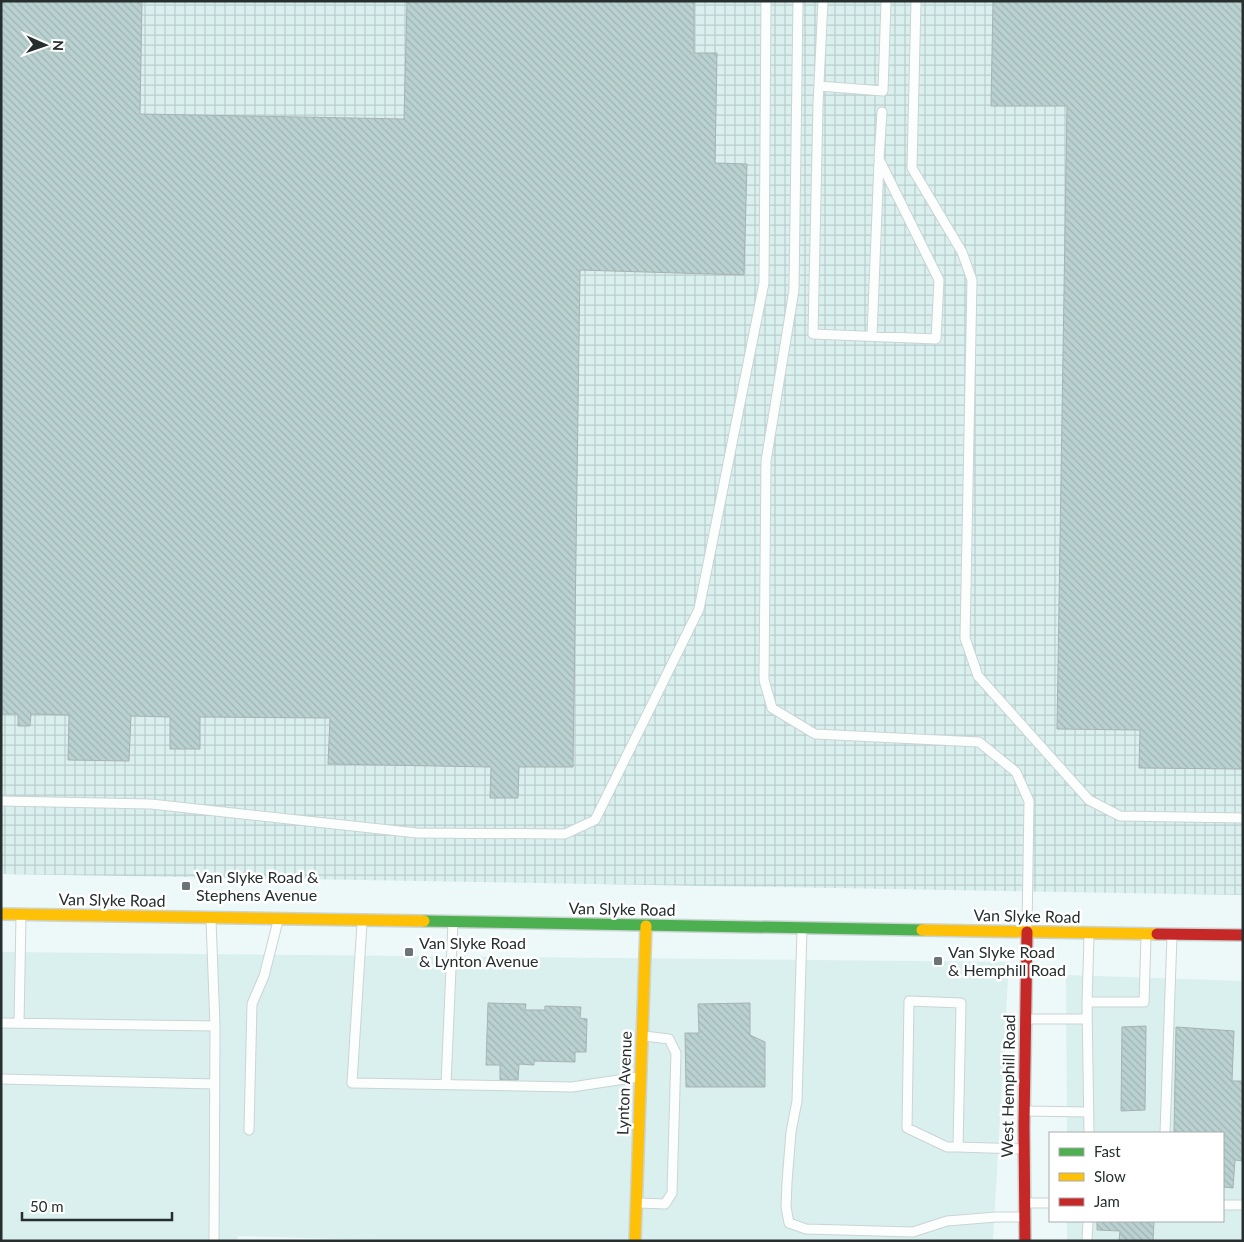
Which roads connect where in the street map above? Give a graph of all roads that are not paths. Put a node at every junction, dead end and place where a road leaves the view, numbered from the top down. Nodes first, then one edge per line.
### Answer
1 (766, 1) edge
2 (798, 1) edge
3 (823, 1) edge
4 (886, 1) edge
5 (916, 1) edge
6 (819, 86) junction
7 (882, 112) dead end
8 (879, 159) junction
9 (872, 336) junction
10 (1, 801) edge
11 (1243, 818) edge
12 (1, 914) edge
13 (21, 915) junction
14 (211, 917) junction
15 (279, 918) junction
16 (362, 920) junction
17 (453, 922) junction
18 (646, 926) junction
19 (802, 928) junction
20 (1027, 932) junction
21 (1089, 933) junction
22 (1146, 933) junction
23 (1172, 933) junction
24 (1243, 935) edge
25 (1087, 1002) junction
26 (1025, 1019) junction
27 (1087, 1019) junction
28 (1, 1022) edge
29 (19, 1023) junction
30 (216, 1026) junction
31 (642, 1036) junction
32 (641, 1077) junction
33 (1, 1079) edge
34 (215, 1084) junction
35 (446, 1084) junction
36 (1024, 1111) junction
37 (1088, 1112) junction
38 (249, 1130) dead end
39 (1089, 1132) edge
40 (1165, 1132) edge
41 (958, 1147) junction
42 (1024, 1149) junction
43 (636, 1203) junction
44 (1024, 1203) junction
45 (1049, 1203) edge
46 (1224, 1205) edge
47 (1243, 1205) edge
48 (1024, 1217) junction
49 (1088, 1222) edge
50 (214, 1241) edge
51 (635, 1241) edge
52 (1025, 1241) edge
53 (1087, 1241) edge

1 - 10 lane
2 - 20 lane
3 - 6 lane
4 - 6 lane
5 - 11 lane
6 - 9 lane
7 - 8 lane
8 - 9 lane
8 - 9 lane
12 - 13 street, Van Slyke Road
13 - 14 street, Van Slyke Road
13 - 29 lane
14 - 15 street, Van Slyke Road
14 - 30 lane
15 - 16 street, Van Slyke Road
15 - 38 lane
16 - 17 street, Van Slyke Road
16 - 35 lane
17 - 18 street, Van Slyke Road
17 - 35 lane
18 - 19 street, Van Slyke Road
18 - 31 street, Lynton Avenue
19 - 20 street, Van Slyke Road
19 - 48 lane
20 - 21 street, Van Slyke Road
20 - 26 street, West Hemphill Road
21 - 22 street, Van Slyke Road
21 - 25 lane
22 - 23 street, Van Slyke Road
22 - 25 lane
23 - 24 street, Van Slyke Road
23 - 40 lane
25 - 27 lane
26 - 27 lane
26 - 36 street, West Hemphill Road
27 - 37 lane
28 - 29 lane
29 - 30 lane
30 - 34 lane
31 - 32 street, Lynton Avenue
31 - 43 lane
32 - 35 lane
32 - 43 street, Lynton Avenue
33 - 34 lane
34 - 50 lane
36 - 37 lane
36 - 42 street, West Hemphill Road
37 - 39 lane
41 - 41 lane
41 - 42 lane
42 - 44 street, West Hemphill Road
43 - 51 street, Lynton Avenue
44 - 45 lane
44 - 48 street, West Hemphill Road
46 - 47 lane
48 - 52 street, West Hemphill Road
49 - 53 lane

